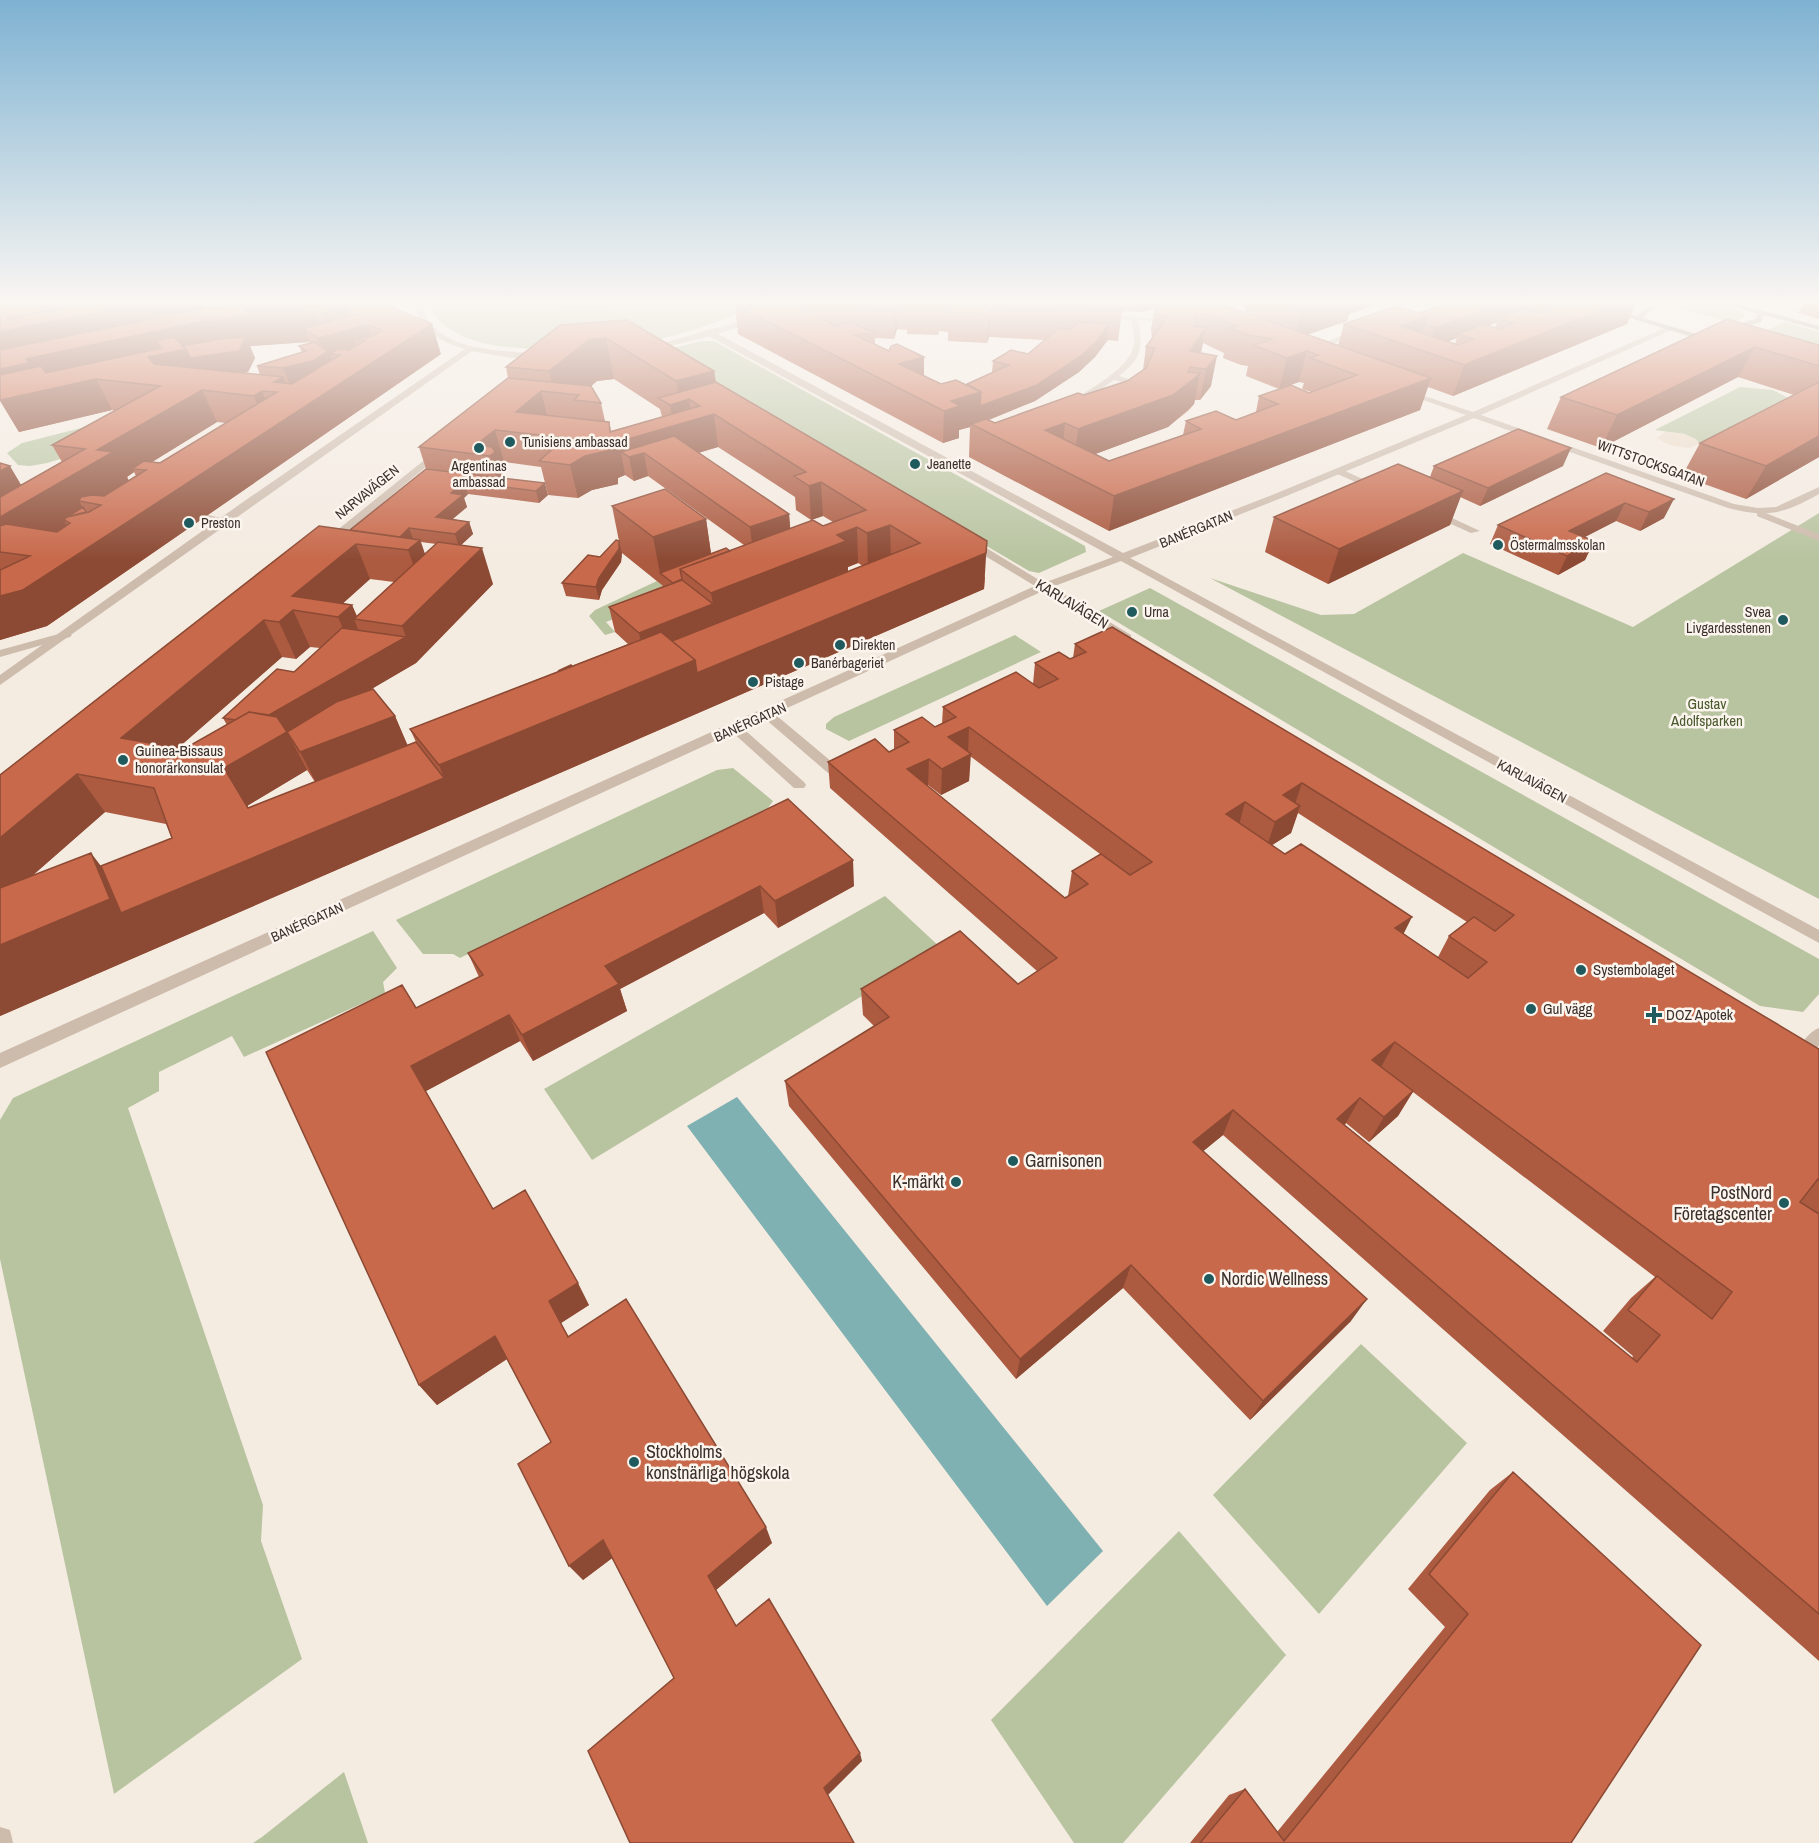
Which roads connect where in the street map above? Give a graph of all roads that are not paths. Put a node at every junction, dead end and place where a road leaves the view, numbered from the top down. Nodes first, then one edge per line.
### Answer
1 (414, 388) edge
2 (810, 388) edge
3 (1098, 388) edge
4 (1128, 388) edge
5 (1399, 388) edge
6 (1535, 388) edge
7 (1115, 404) edge
8 (1066, 411) edge
9 (1473, 415) junction
10 (447, 446) edge
11 (1338, 471) junction
12 (1819, 490) edge
13 (1383, 491) edge
14 (1424, 509) edge
15 (1760, 514) junction
16 (204, 517) edge
17 (224, 520) junction
18 (1475, 531) dead end
19 (963, 538) edge
20 (1819, 538) edge
21 (322, 548) edge
22 (1120, 558) junction
23 (1042, 587) junction
24 (66, 635) junction
25 (1139, 644) edge
26 (0, 654) edge
27 (0, 681) edge
28 (767, 714) junction
29 (735, 728) junction
30 (833, 770) edge
31 (799, 785) dead end
32 (1819, 937) edge
33 (0, 1061) edge

1 - 17 street
2 - 22 street, KARLAVÄGEN
3 - 8 street
4 - 7 street
5 - 9 street, WITTSTOCKSGATAN
6 - 9 street, BANÉRGATAN
9 - 11 street, BANÉRGATAN
9 - 15 street, WITTSTOCKSGATAN
10 - 21 street, NARVAVÄGEN
11 - 13 street
11 - 22 street, BANÉRGATAN
12 - 15 street, WITTSTOCKSGATAN
14 - 18 street
15 - 20 street
16 - 17 street
17 - 24 street
19 - 23 street, KARLAVÄGEN
22 - 23 street, BANÉRGATAN
22 - 32 street, KARLAVÄGEN
23 - 25 street, KARLAVÄGEN
23 - 28 street, BANÉRGATAN
24 - 26 street
24 - 27 street
28 - 29 street, BANÉRGATAN
28 - 30 street
29 - 31 street
29 - 33 street, BANÉRGATAN

